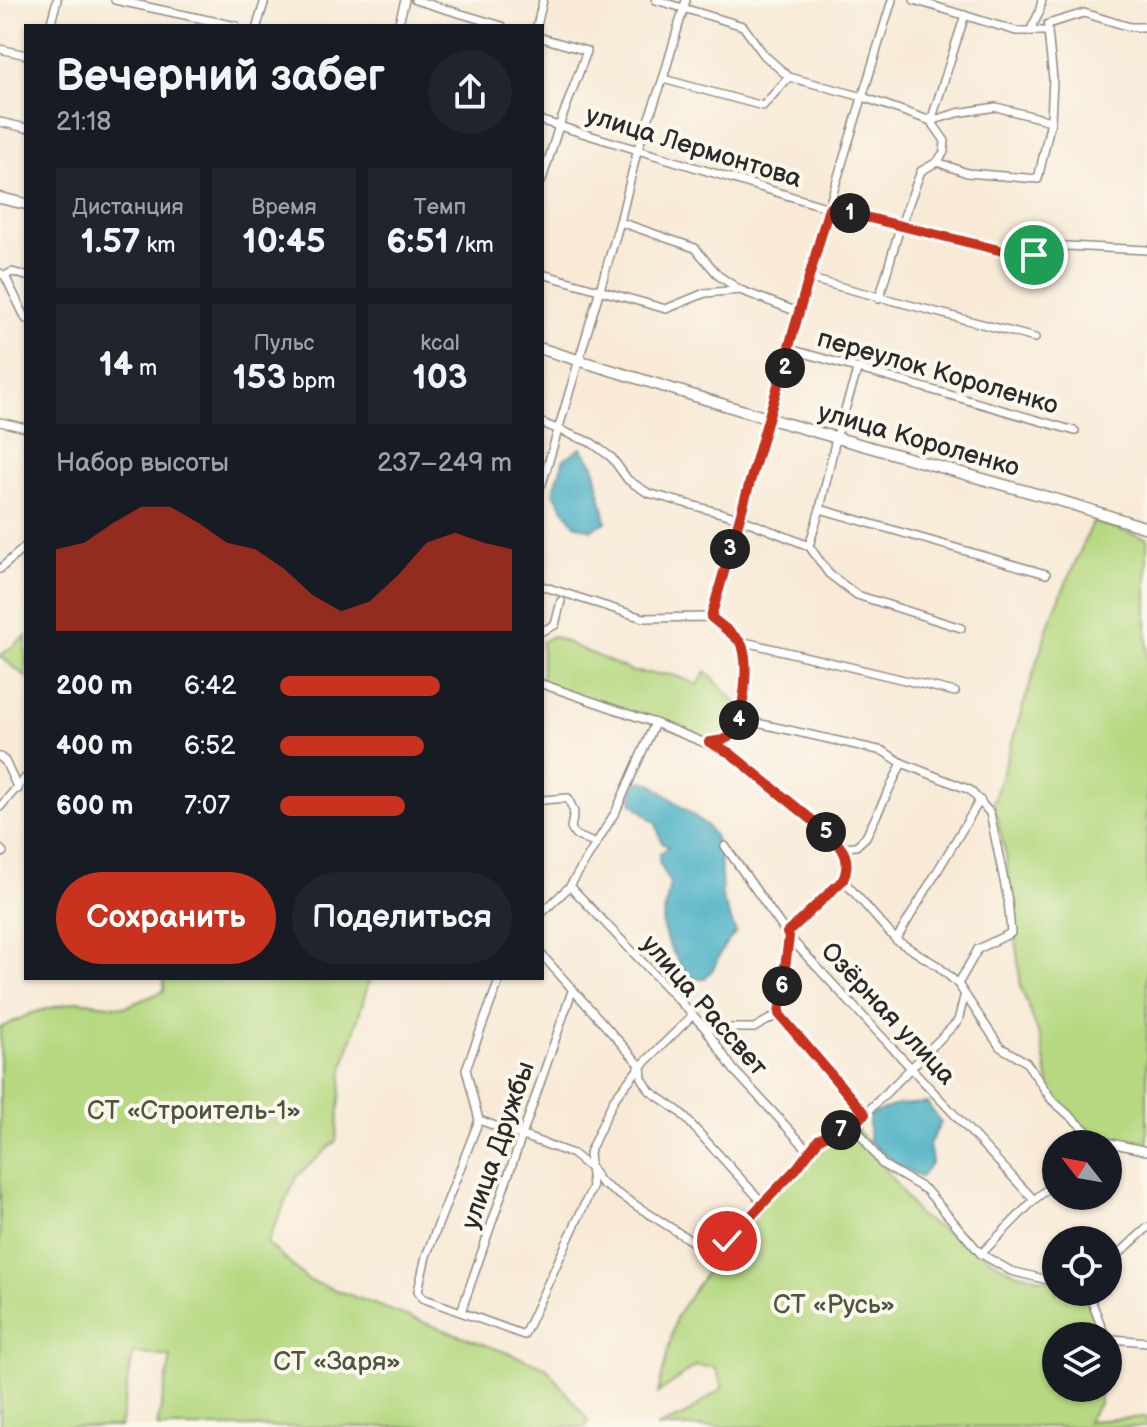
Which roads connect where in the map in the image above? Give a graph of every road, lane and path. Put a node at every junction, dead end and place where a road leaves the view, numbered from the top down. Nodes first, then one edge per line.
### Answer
1 (57, 0) edge
2 (115, 0) edge
3 (265, 0) edge
4 (405, 0) edge
5 (415, 0) edge
6 (543, 0) edge
7 (656, 0) edge
8 (892, 0) edge
9 (914, 0) edge
10 (949, 0) edge
11 (1042, 0) edge
12 (128, 1) edge
13 (685, 4) edge
14 (940, 9) junction
15 (965, 15) junction
16 (51, 24) edge
17 (227, 24) edge
18 (258, 24) edge
19 (399, 24) edge
20 (495, 24) edge
21 (537, 24) edge
22 (1147, 27) edge
23 (1048, 28) junction
24 (1030, 31) junction
25 (544, 39) edge
26 (0, 49) edge
27 (24, 55) edge
28 (789, 77) junction
29 (663, 79) junction
30 (863, 97) junction
31 (931, 121) junction
32 (1051, 121) junction
33 (0, 122) edge
34 (544, 122) edge
35 (559, 126) junction
36 (24, 128) edge
37 (638, 148) junction
38 (937, 162) junction
39 (544, 174) edge
40 (0, 198) edge
41 (24, 204) edge
42 (829, 208) junction
43 (620, 222) junction
44 (900, 227) junction
45 (1147, 250) edge
46 (3, 274) edge
47 (24, 275) edge
48 (544, 275) edge
49 (807, 278) junction
50 (740, 290) junction
51 (600, 292) junction
52 (879, 299) junction
53 (798, 312) junction
54 (24, 315) edge
55 (1035, 338) dead end
56 (790, 349) junction
57 (544, 350) edge
58 (580, 361) junction
59 (858, 368) junction
60 (770, 419) junction
61 (0, 422) edge
62 (544, 424) edge
63 (24, 428) edge
64 (559, 429) junction
65 (1075, 431) dead end
66 (836, 438) junction
67 (544, 478) edge
68 (820, 509) junction
69 (739, 518) junction
70 (1147, 528) edge
71 (809, 546) junction
72 (24, 548) edge
73 (0, 569) edge
74 (1046, 574) dead end
75 (544, 587) edge
76 (561, 601) dead end
77 (711, 617) junction
78 (961, 628) dead end
79 (544, 630) edge
80 (741, 644) junction
81 (544, 685) edge
82 (955, 692) dead end
83 (739, 719) junction
84 (655, 723) junction
85 (709, 742) junction
86 (0, 757) edge
87 (902, 763) junction
88 (24, 780) edge
89 (18, 789) junction
90 (544, 800) edge
91 (980, 800) junction
92 (0, 807) edge
93 (596, 844) junction
94 (725, 846) dead end
95 (843, 847) junction
96 (843, 880) junction
97 (570, 886) junction
98 (544, 911) edge
99 (788, 935) junction
100 (896, 940) junction
101 (544, 957) edge
102 (499, 980) edge
103 (958, 984) junction
104 (572, 991) junction
105 (964, 997) junction
106 (779, 1014) junction
107 (692, 1016) junction
108 (705, 1028) junction
109 (641, 1066) junction
110 (912, 1066) junction
111 (865, 1114) junction
112 (479, 1120) junction
113 (1083, 1130) edge
114 (521, 1136) junction
115 (1122, 1147) edge
116 (809, 1151) junction
117 (1147, 1151) edge
118 (591, 1169) junction
119 (1042, 1193) edge
120 (1034, 1200) junction
121 (762, 1202) junction
122 (1147, 1228) edge
123 (1143, 1237) edge
124 (1122, 1253) edge
125 (981, 1254) junction
126 (1042, 1279) edge
127 (1093, 1306) edge
128 (461, 1312) junction
129 (1147, 1342) edge

1 - 16 street
2 - 12 street
3 - 18 street
4 - 19 street
5 - 20 street
6 - 21 street
7 - 13 street
8 - 30 street
9 - 14 street
10 - 14 street
11 - 24 street
12 - 17 street
13 - 28 street
13 - 29 street
14 - 15 street
15 - 24 street
15 - 31 street
22 - 23 street
23 - 24 street
23 - 32 street
25 - 35 street, улица Лермонтова
26 - 27 street
28 - 29 street
28 - 30 street
29 - 37 street
30 - 31 street
30 - 42 street
31 - 32 street
31 - 38 street
32 - 38 street
33 - 36 street
34 - 35 street, улица Лермонтова
35 - 37 street, улица Лермонтова
35 - 39 street, улица Лермонтова
37 - 42 street, улица Лермонтова
37 - 43 street
38 - 44 street
40 - 41 street
42 - 44 street, улица Лермонтова
42 - 49 street
43 - 50 street
43 - 51 street
44 - 45 street, улица Лермонтова
44 - 52 street
46 - 47 street
46 - 54 street
48 - 51 street
49 - 52 street
49 - 53 street
50 - 51 street
50 - 53 street
51 - 58 street
52 - 55 street
53 - 56 street
56 - 59 street, переулок Короленко
56 - 60 street
57 - 58 street, улица Короленко
58 - 60 street, улица Короленко
58 - 64 street
59 - 65 street, переулок Короленко
59 - 66 street
60 - 66 street, улица Короленко
60 - 69 street
61 - 63 street
62 - 64 street
64 - 67 street
64 - 69 street
66 - 68 street
66 - 70 street, улица Короленко
68 - 71 street
68 - 74 street
69 - 71 street
69 - 77 street
71 - 78 street
72 - 73 street
75 - 77 street
76 - 79 street
77 - 80 street
80 - 82 street
80 - 83 street
81 - 84 street
83 - 85 street
83 - 87 street
84 - 85 street
84 - 93 street
85 - 95 street
86 - 89 street
87 - 91 street
87 - 95 street
88 - 89 street
89 - 92 street
90 - 93 street
91 - 100 street
91 - 103 street
93 - 97 street
94 - 99 street, Озёрная улица
95 - 96 street
96 - 99 street
96 - 100 street
97 - 98 street
97 - 107 street, улица Рассвет
99 - 106 street
99 - 110 street, Озёрная улица
100 - 103 street
101 - 104 street
102 - 112 street
103 - 105 street
104 - 109 street
104 - 114 street, улица Дружбы
105 - 110 street
105 - 113 street
106 - 108 street
106 - 111 street
107 - 108 street, улица Рассвет
107 - 109 street
108 - 116 street, улица Рассвет
109 - 118 street
109 - 121 street
110 - 111 street
110 - 120 street, Озёрная улица
111 - 116 street
111 - 125 street
112 - 114 street
112 - 128 street
114 - 118 street
114 - 128 street, улица Дружбы
115 - 117 street
116 - 121 street
118 - 121 street
118 - 128 street
119 - 120 street
120 - 125 street
122 - 123 street
123 - 124 street
125 - 126 street
127 - 129 street

